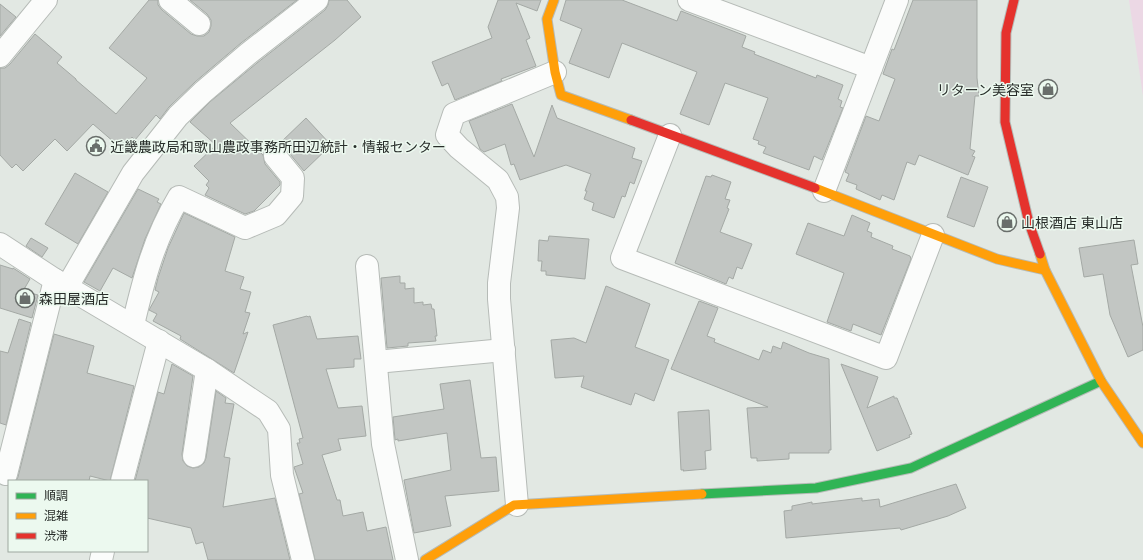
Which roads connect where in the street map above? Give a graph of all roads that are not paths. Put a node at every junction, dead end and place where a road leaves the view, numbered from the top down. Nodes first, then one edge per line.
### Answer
1 (46, 0) edge
2 (170, 0) edge
3 (317, 0) edge
4 (554, 0) edge
5 (689, 0) edge
6 (897, 0) edge
7 (1014, 0) edge
8 (199, 24) dead end
9 (0, 56) edge
10 (871, 68) junction
11 (555, 72) junction
12 (670, 135) junction
13 (275, 156) dead end
14 (824, 191) junction
15 (933, 235) junction
16 (0, 244) edge
17 (367, 266) dead end
18 (1045, 270) junction
19 (61, 283) junction
20 (133, 325) junction
21 (159, 341) junction
22 (504, 350) junction
23 (376, 362) junction
24 (207, 370) junction
25 (1101, 382) junction
26 (1143, 443) edge
27 (194, 456) dead end
28 (6, 474) dead end
29 (122, 480) edge
30 (517, 505) junction
31 (303, 560) edge
32 (407, 560) edge
33 (425, 560) edge

1 - 9 street
2 - 8 street
3 - 19 street
4 - 11 street
5 - 10 street
6 - 10 street
7 - 18 street
10 - 14 street
11 - 12 street
11 - 22 street
12 - 14 street
12 - 15 street
13 - 20 street
14 - 15 street
15 - 18 street
16 - 19 street
17 - 23 street
18 - 25 street
19 - 20 street
19 - 28 street
20 - 21 street
21 - 24 street
21 - 29 street
22 - 23 street
22 - 30 street
23 - 32 street
24 - 27 street
24 - 31 street
25 - 26 street
25 - 30 street
30 - 33 street

